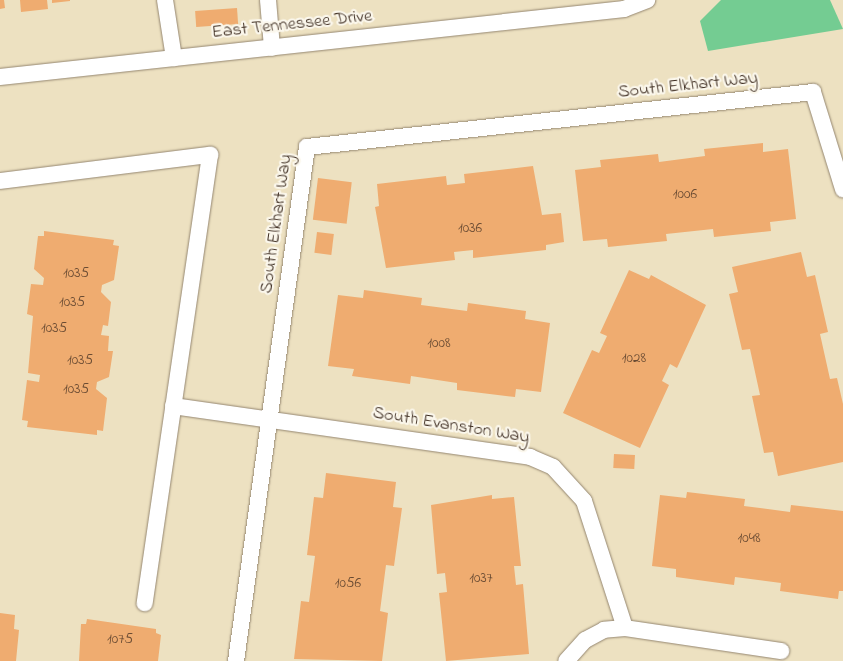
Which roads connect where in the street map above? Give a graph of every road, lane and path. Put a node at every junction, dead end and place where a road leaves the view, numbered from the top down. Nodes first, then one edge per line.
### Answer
1 (165, 0) edge
2 (268, 0) edge
3 (647, 0) edge
4 (272, 48) junction
5 (174, 58) junction
6 (0, 77) edge
7 (0, 181) edge
8 (843, 189) edge
9 (173, 406) junction
10 (270, 418) junction
11 (145, 602) dead end
12 (625, 628) junction
13 (781, 651) dead end
14 (236, 661) edge
15 (566, 661) edge

1 - 5 lane
2 - 4 lane
3 - 4 lane, East Tennessee Drive
4 - 5 lane, East Tennessee Drive
5 - 6 lane, East Tennessee Drive
7 - 9 lane
8 - 10 lane, South Elkhart Way
9 - 10 lane, South Evanston Way
9 - 11 lane
10 - 12 lane, South Evanston Way
10 - 14 lane, South Elkhart Way
12 - 13 lane
12 - 15 lane

